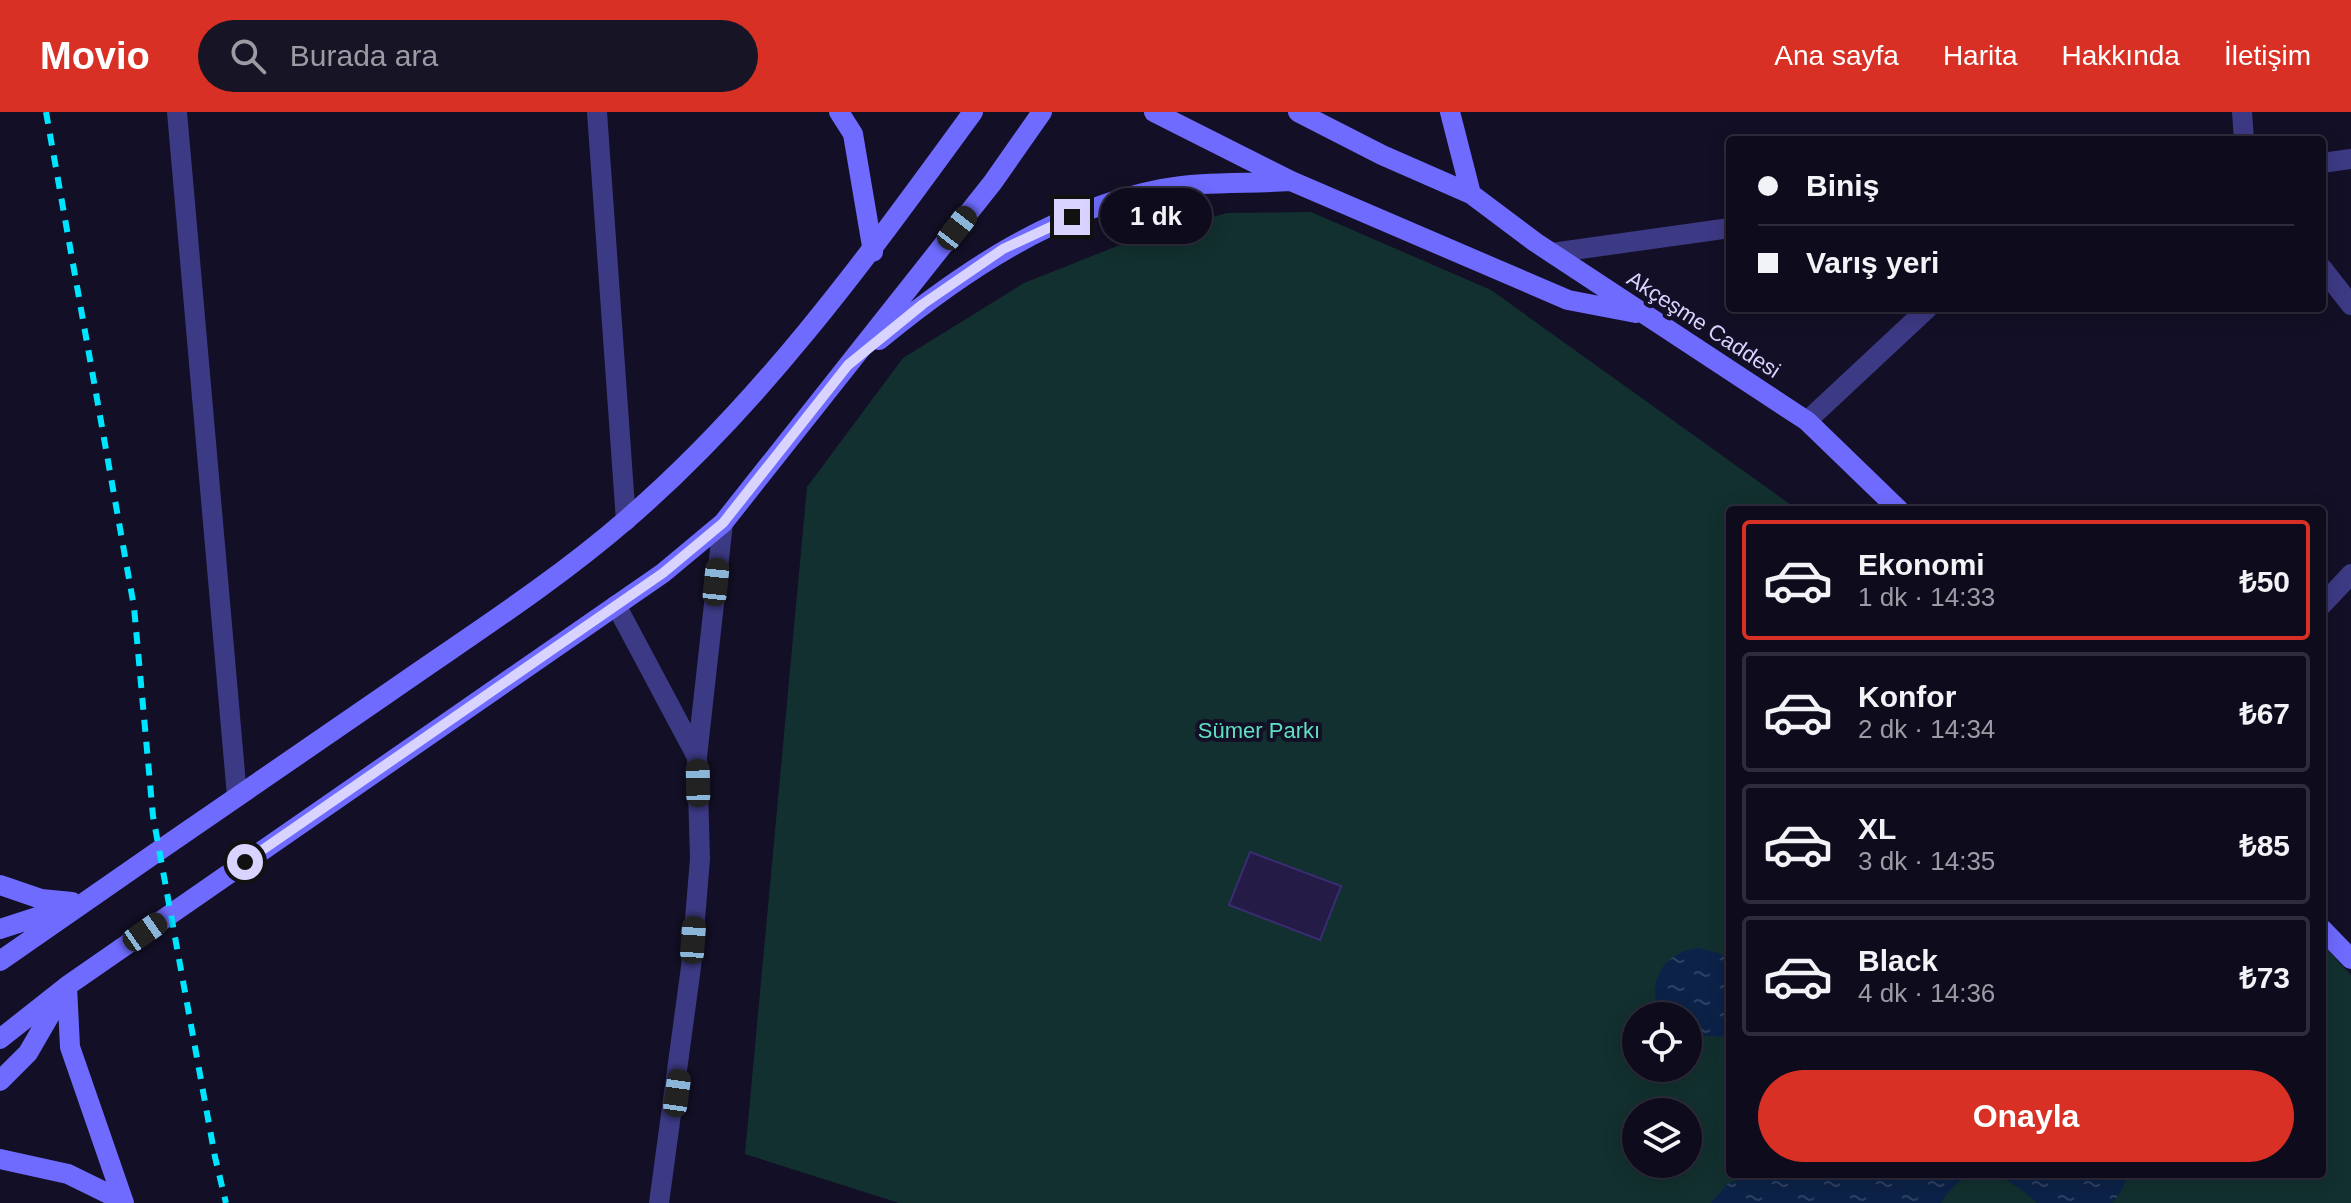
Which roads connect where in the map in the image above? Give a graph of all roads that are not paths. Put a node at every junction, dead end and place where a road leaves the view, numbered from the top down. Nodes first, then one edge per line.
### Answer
1 (177, 112) edge
2 (597, 112) edge
3 (839, 112) edge
4 (973, 112) edge
5 (1042, 112) edge
6 (1154, 112) edge
7 (1298, 112) edge
8 (1450, 112) edge
9 (2242, 112) edge
10 (2244, 136) edge
11 (2351, 159) edge
12 (2326, 162) edge
13 (1291, 181) junction
14 (1471, 194) junction
15 (1726, 229) edge
16 (873, 252) junction
17 (1552, 253) junction
18 (2326, 273) edge
19 (2351, 305) edge
20 (1924, 312) edge
21 (1646, 315) junction
22 (848, 365) junction
23 (1807, 421) junction
24 (1895, 506) edge
25 (626, 521) junction
26 (723, 523) junction
27 (2351, 574) edge
28 (2326, 601) edge
29 (616, 605) junction
30 (697, 757) junction
31 (237, 796) junction
32 (0, 885) edge
33 (84, 902) junction
34 (0, 929) edge
35 (2326, 933) edge
36 (2351, 959) edge
37 (0, 961) edge
38 (67, 986) junction
39 (0, 1039) edge
40 (0, 1081) edge
41 (0, 1159) edge
42 (124, 1202) edge
43 (659, 1203) edge

1 - 31 street
2 - 25 street
3 - 16 main road
4 - 16 main road
5 - 22 main road
6 - 13 main road
7 - 14 main road, Akçeşme Caddesi
8 - 14 main road
9 - 10 street
11 - 12 street
13 - 21 main road
13 - 22 main road
14 - 17 main road, Akçeşme Caddesi
15 - 17 street
16 - 25 main road
17 - 21 main road, Akçeşme Caddesi
18 - 19 street
20 - 23 street
21 - 23 main road, Akçeşme Caddesi
22 - 26 main road
23 - 24 main road, Akçeşme Caddesi
25 - 31 main road
26 - 29 main road
26 - 30 street
27 - 28 street
29 - 30 street
29 - 38 main road
30 - 43 street
31 - 33 main road
32 - 33 main road
33 - 34 main road
33 - 37 main road
35 - 36 main road
38 - 39 main road
38 - 40 main road
38 - 42 main road
41 - 42 main road

